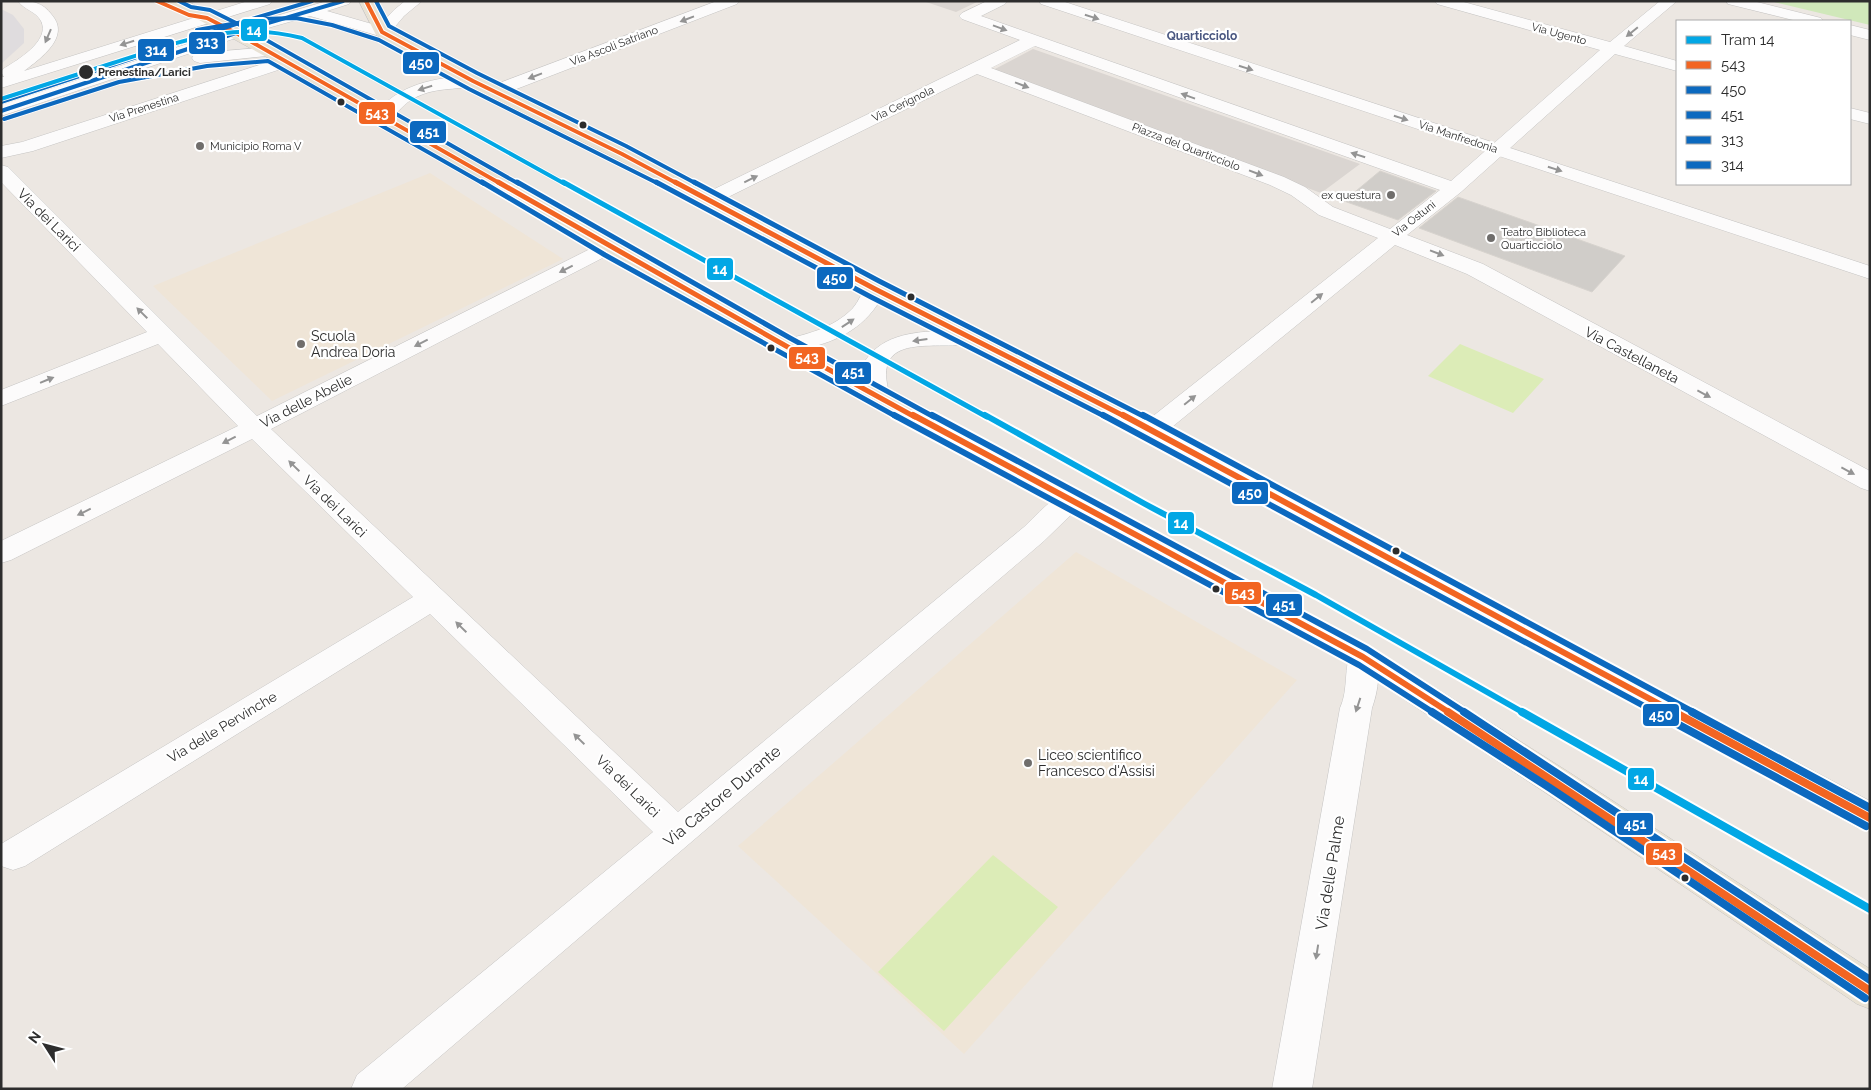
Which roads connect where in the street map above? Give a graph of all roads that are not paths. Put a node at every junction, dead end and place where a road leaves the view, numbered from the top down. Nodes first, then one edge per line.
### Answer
1 (25, 1) edge
2 (175, 1) edge
3 (265, 1) edge
4 (344, 1) edge
5 (366, 1) edge
6 (415, 1) edge
7 (732, 1) edge
8 (1000, 1) edge
9 (1046, 1) edge
10 (1442, 1) edge
11 (1670, 1) edge
12 (1733, 1) edge
13 (310, 11) junction
14 (207, 18) junction
15 (1811, 20) edge
16 (1851, 30) edge
17 (382, 32) junction
18 (236, 33) junction
19 (1870, 35) edge
20 (1034, 40) junction
21 (1612, 48) junction
22 (270, 52) junction
23 (287, 61) junction
24 (1676, 66) edge
25 (976, 68) junction
26 (117, 73) junction
27 (1, 77) edge
28 (473, 81) junction
29 (1, 83) edge
30 (495, 91) junction
31 (1, 111) edge
32 (1851, 113) edge
33 (382, 117) junction
34 (1870, 119) edge
35 (1497, 150) junction
36 (1, 152) edge
37 (1, 171) edge
38 (1454, 188) junction
39 (707, 200) junction
40 (1391, 237) junction
41 (609, 247) junction
42 (1870, 272) edge
43 (875, 289) junction
44 (162, 334) junction
45 (968, 338) junction
46 (786, 346) junction
47 (878, 396) junction
48 (1, 398) edge
49 (254, 428) junction
50 (1152, 430) junction
51 (1870, 482) edge
52 (1070, 501) junction
53 (1, 553) edge
54 (432, 599) junction
55 (1363, 657) junction
56 (1870, 818) edge
57 (677, 833) junction
58 (13, 855) dead end
59 (1870, 991) edge
60 (371, 1089) edge
61 (1292, 1089) edge

1 -> 27 street
2 - 14 main road
3 - 14 street
4 - 13 street
5 - 17 main road
6 - 17 street
7 -> 30 street, Via Ascoli Satriano
8 -> 20 street
9 -> 35 street, Via Manfredonia
10 - 21 street, Via Ugento
11 -> 21 street, Via Ostuni
12 - 15 street
13 - 14 street
13 - 17 street
13 - 18 street
14 - 18 main road
14 -> 29 street
16 - 19 street
17 - 28 main road
18 - 22 main road
18 - 26 street
20 - 25 street, Via Cerignola
38 -> 20 street
21 - 24 street, Via Ugento
21 - 35 street, Via Ostuni
22 - 23 main road
22 - 26 street
23 - 33 main road
23 - 36 street, Via Prenestina
39 -> 25 street, Via Cerignola
25 -> 40 street, Piazza del Quarticciolo
26 - 31 street
28 - 30 main road
28 -> 33 street
30 - 39 main road
32 - 34 street
33 - 41 main road
35 - 38 street, Via Ostuni
35 -> 42 street, Via Manfredonia
44 -> 37 street, Via dei Larici
38 - 40 street, Via Ostuni
39 - 43 main road
50 -> 40 street, Via Ostuni
40 -> 51 street, Via Castellaneta
41 - 46 main road
41 -> 49 street, Via delle Abelie
43 - 45 main road
46 -> 43 street
48 -> 44 street
44 - 49 street, Via dei Larici
45 -> 47 street
45 - 50 main road
46 - 47 main road
47 - 52 main road
49 -> 53 street, Via delle Abelie
54 -> 49 street, Via dei Larici
50 - 56 main road
52 - 55 main road
52 - 57 street, Via Castore Durante
57 -> 54 street, Via dei Larici
54 - 58 street, Via delle Pervinche
55 - 59 main road
55 -> 61 street, Via delle Palme
57 - 60 street, Via Castore Durante

